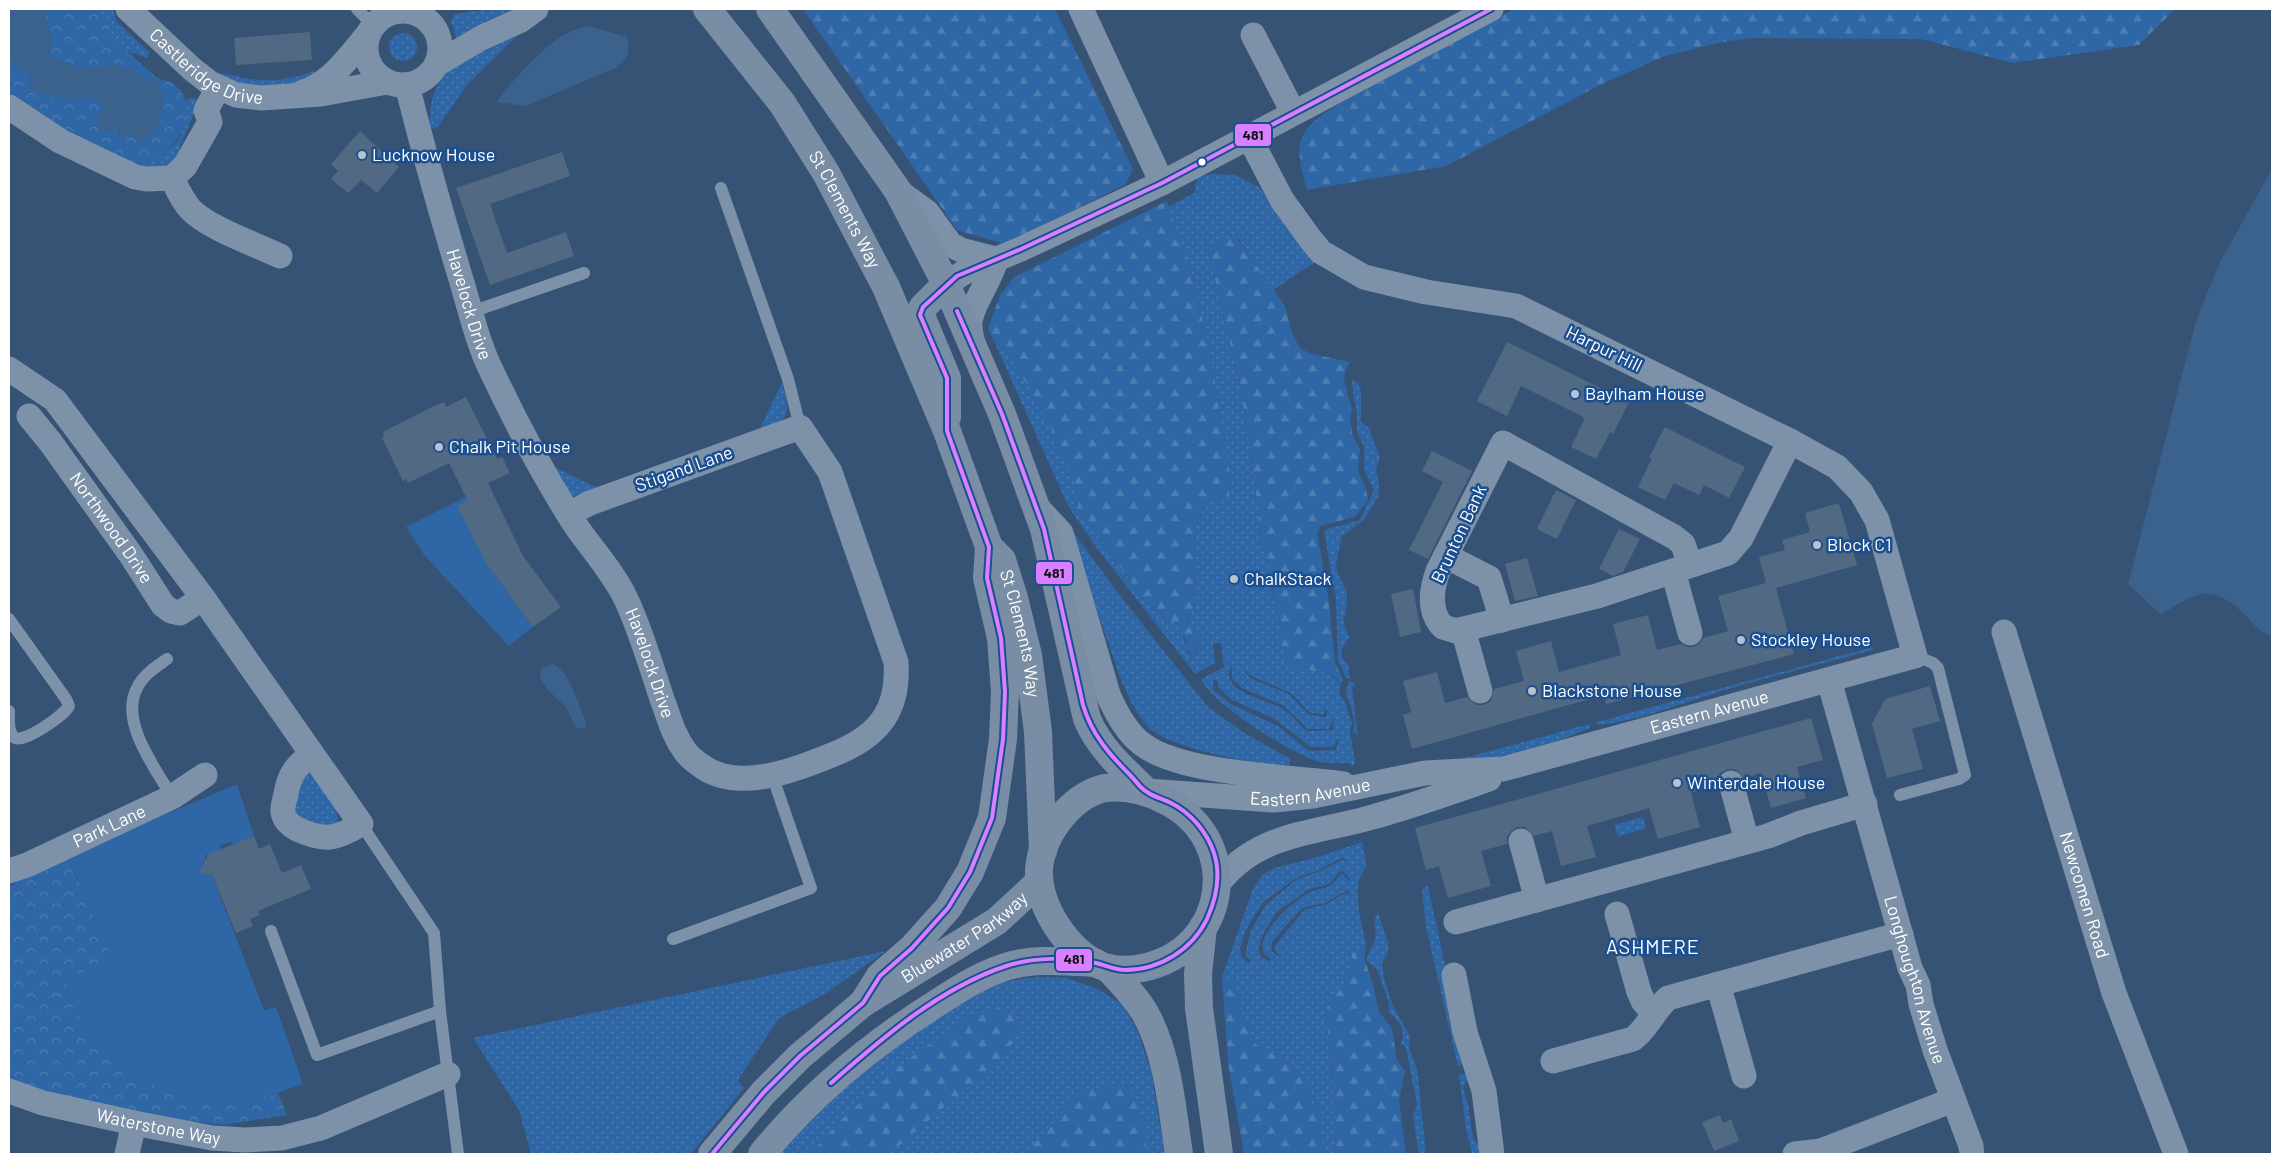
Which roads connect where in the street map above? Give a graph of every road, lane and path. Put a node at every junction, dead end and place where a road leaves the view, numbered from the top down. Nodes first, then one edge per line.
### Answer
1 (128, 9) edge
2 (536, 9) edge
3 (707, 9) edge
4 (770, 9) edge
5 (1081, 9) edge
6 (1491, 9) edge
7 (425, 11) edge
8 (366, 23) edge
9 (1253, 35) dead end
10 (437, 64) junction
11 (397, 83) junction
12 (218, 88) junction
13 (296, 94) junction
14 (9, 107) edge
15 (1293, 112) junction
16 (1249, 137) junction
17 (172, 178) junction
18 (1162, 183) junction
19 (721, 188) dead end
20 (898, 191) junction
21 (280, 256) dead end
22 (996, 259) junction
23 (584, 273) dead end
24 (946, 284) junction
25 (471, 312) junction
26 (974, 350) junction
27 (9, 370) edge
28 (29, 416) dead end
29 (800, 427) junction
30 (947, 431) junction
31 (1790, 441) junction
32 (1034, 504) junction
33 (569, 514) junction
34 (989, 547) junction
35 (1446, 556) junction
36 (1682, 568) junction
37 (203, 598) junction
38 (1502, 620) junction
39 (11, 625) edge
40 (1463, 629) junction
41 (2004, 632) dead end
42 (1690, 634) dead end
43 (1915, 656) junction
44 (167, 659) dead end
45 (1829, 680) junction
46 (1480, 691) dead end
47 (9, 711) edge
48 (312, 754) junction
49 (1503, 769) junction
50 (205, 775) dead end
51 (772, 775) junction
52 (1731, 783) dead end
53 (1362, 786) junction
54 (1146, 791) junction
55 (1900, 796) dead end
56 (172, 797) junction
57 (1865, 804) junction
58 (362, 824) junction
59 (1521, 841) dead end
60 (1746, 841) junction
61 (1043, 851) junction
62 (9, 871) edge
63 (1040, 882) junction
64 (1217, 885) junction
65 (1537, 900) junction
66 (1617, 914) dead end
67 (1456, 922) dead end
68 (1203, 927) junction
69 (271, 931) dead end
70 (1901, 934) junction
71 (673, 939) dead end
72 (1102, 966) junction
73 (1454, 975) dead end
74 (1718, 984) junction
75 (862, 1003) junction
76 (440, 1011) junction
77 (1654, 1014) junction
78 (1553, 1060) dead end
79 (448, 1074) junction
80 (1744, 1076) dead end
81 (9, 1091) edge
82 (1953, 1100) junction
83 (134, 1123) junction
84 (127, 1154) edge
85 (458, 1154) edge
86 (712, 1154) edge
87 (762, 1154) edge
88 (1179, 1154) edge
89 (1219, 1154) edge
90 (1492, 1154) edge
91 (1795, 1154) edge
92 (1972, 1154) edge
93 (2176, 1154) edge

1 - 12 street, Castleridge Drive
2 - 10 street, Castleridge Drive
3 - 30 main road, St Clements Way
4 - 20 main road
5 - 18 street
6 - 15 street
7 - 8 street, Castleridge Drive
7 - 10 street, Castleridge Drive
8 - 11 street
8 - 13 street, Castleridge Drive
9 - 15 street
10 - 11 street, Castleridge Drive
11 - 13 street, Castleridge Drive
11 - 25 street, Havelock Drive
12 - 13 street, Castleridge Drive
12 - 17 street
14 - 17 street
15 - 16 street
16 - 18 street
16 - 31 street, Harpur Hill
17 - 21 street
18 - 22 street
19 - 29 lane
20 - 22 street
20 - 24 main road
22 - 24 street
22 - 26 street
23 - 25 lane
24 - 26 main road
24 - 30 main road, St Clements Way
25 - 33 street, Havelock Drive
26 - 32 main road
27 - 37 street
28 - 37 street, Northwood Drive
29 - 33 street, Stigand Lane
29 - 51 street, Havelock Drive
30 - 34 main road, St Clements Way
31 - 36 street, Brunton Bank
31 - 43 street, Harpur Hill
32 - 53 street
32 - 54 main road
33 - 51 street, Havelock Drive
34 - 61 main road, St Clements Way
34 - 75 main road
35 - 36 street, Brunton Bank
35 - 38 street
35 - 40 street, Brunton Bank
36 - 38 street, Brunton Bank
36 - 42 street
37 - 48 street
38 - 40 street, Brunton Bank
39 - 47 lane
40 - 46 street
41 - 93 street, Newcomen Road
43 - 45 street, Eastern Avenue
43 - 55 lane
44 - 56 lane
45 - 49 street, Eastern Avenue
45 - 57 street, Longhoughton Avenue
48 - 58 street
48 - 58 street
49 - 53 street, Eastern Avenue
49 - 64 street, Eastern Avenue
50 - 56 street, Park Lane
51 - 71 lane
52 - 60 street
53 - 54 street, Eastern Avenue
54 - 61 main road
54 - 64 main road
56 - 62 street, Park Lane
57 - 60 street
57 - 70 street, Longhoughton Avenue
58 - 76 lane
59 - 65 street
60 - 65 street
61 - 63 main road
63 - 72 main road
63 - 75 main road, Bluewater Parkway
64 - 68 main road
65 - 67 street
66 - 77 street
68 - 72 main road
68 - 89 main road
69 - 76 lane
70 - 74 street
70 - 82 street, Longhoughton Avenue
72 - 87 main road
72 - 88 main road
73 - 90 street
74 - 77 street
74 - 80 street
75 - 86 main road, Bluewater Parkway
76 - 79 lane
77 - 78 street
79 - 83 street, Waterstone Way
79 - 85 lane
81 - 83 street, Waterstone Way
82 - 91 street
82 - 92 street, Longhoughton Avenue
83 - 84 street

